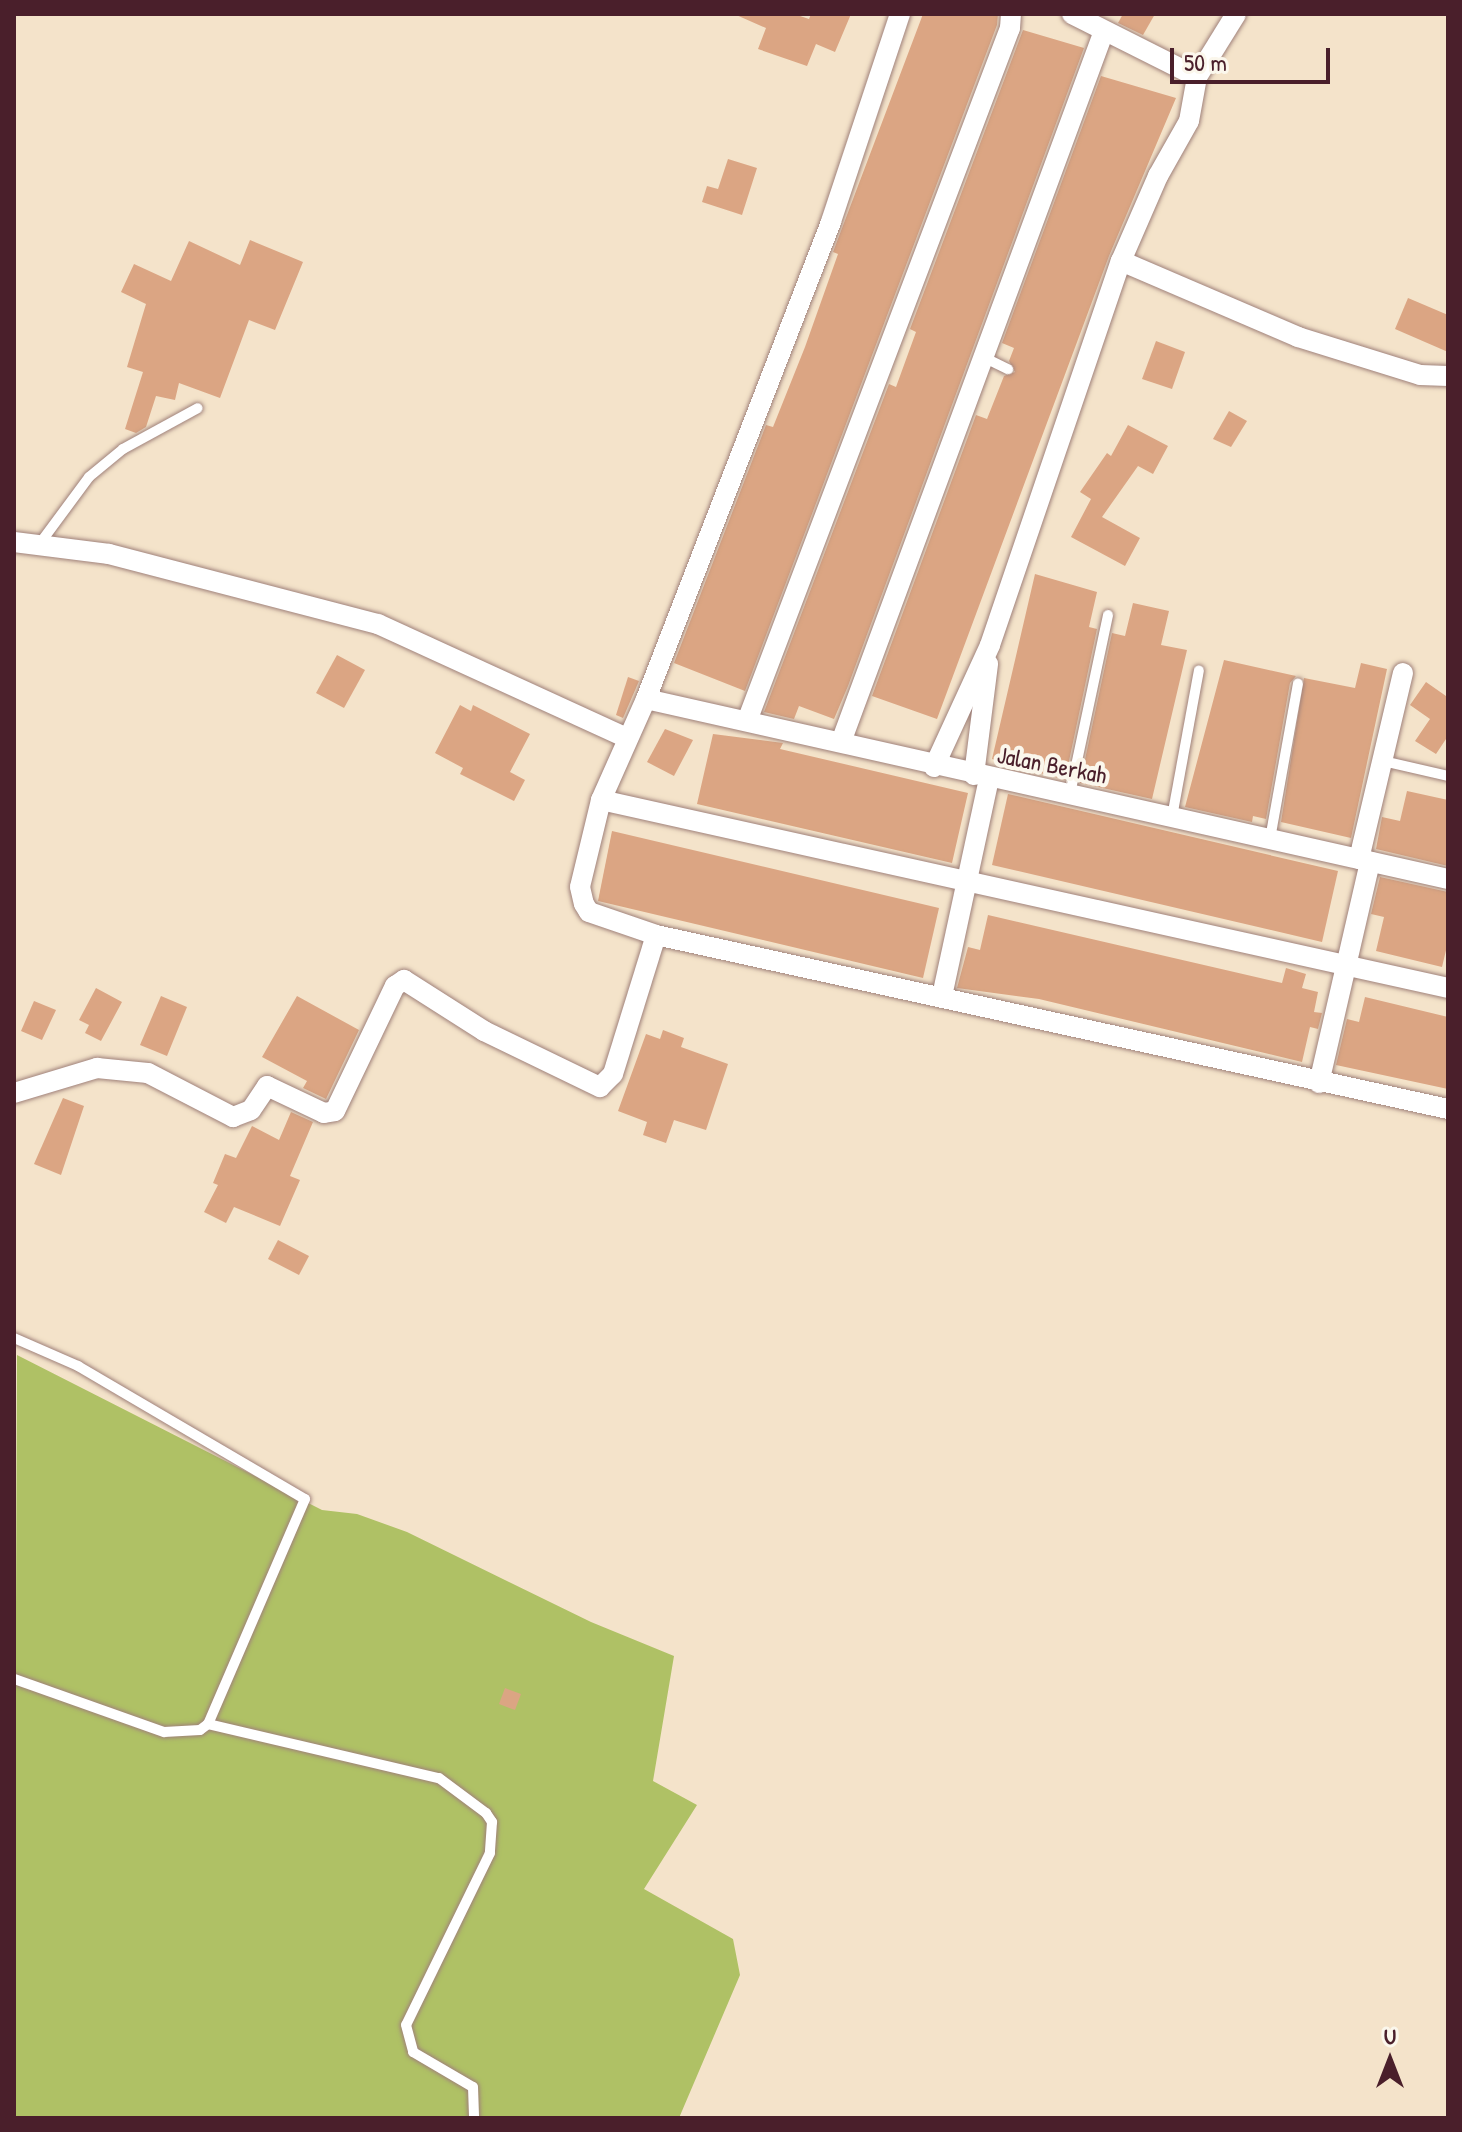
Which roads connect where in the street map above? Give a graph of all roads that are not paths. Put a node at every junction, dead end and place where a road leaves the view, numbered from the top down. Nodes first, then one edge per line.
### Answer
1 (900, 14) edge
2 (1011, 14) edge
3 (1072, 14) edge
4 (1236, 14) edge
5 (1104, 31) junction
6 (1197, 77) junction
7 (1121, 261) junction
8 (983, 357) junction
9 (1008, 369) dead end
10 (1448, 376) edge
11 (198, 408) dead end
12 (14, 542) edge
13 (37, 547) junction
14 (1108, 615) dead end
15 (990, 645) junction
16 (1199, 670) dead end
17 (1403, 673) dead end
18 (1298, 684) dead end
19 (646, 699) junction
20 (747, 721) junction
21 (627, 738) junction
22 (841, 742) junction
23 (1383, 761) junction
24 (934, 767) junction
25 (1448, 776) edge
26 (981, 777) junction
27 (1070, 794) junction
28 (601, 800) junction
29 (1172, 817) junction
30 (1270, 839) junction
31 (1364, 861) junction
32 (1448, 879) edge
33 (968, 882) junction
34 (656, 935) junction
35 (1347, 966) junction
36 (1448, 988) edge
37 (942, 996) junction
38 (1319, 1083) junction
39 (14, 1093) edge
40 (1448, 1109) edge
41 (14, 1338) edge
42 (14, 1679) edge
43 (208, 1724) junction
44 (474, 2118) edge

1 - 19 street
2 - 20 street
3 - 5 street
4 - 6 street
5 - 6 street
5 - 8 street
6 - 7 street
7 - 10 street
7 - 15 street
8 - 9 lane
8 - 22 street
11 - 13 lane
12 - 13 street
13 - 21 street
14 - 27 lane
15 - 24 street
15 - 26 street
16 - 29 lane
17 - 23 street
18 - 30 lane
19 - 20 street, Jalan Berkah
19 - 21 street
20 - 22 street, Jalan Berkah
21 - 28 street
22 - 24 street, Jalan Berkah
23 - 25 lane
23 - 31 street
24 - 26 street, Jalan Berkah
26 - 27 street, Jalan Berkah
26 - 33 street
27 - 29 street, Jalan Berkah
28 - 33 street
28 - 34 street
29 - 30 street, Jalan Berkah
30 - 31 street, Jalan Berkah
31 - 32 street, Jalan Berkah
31 - 35 street
33 - 35 street
33 - 37 street
34 - 37 street
34 - 39 street
35 - 36 street
35 - 38 street
37 - 38 street
38 - 40 street
41 - 43 lane
42 - 43 lane
43 - 44 lane

